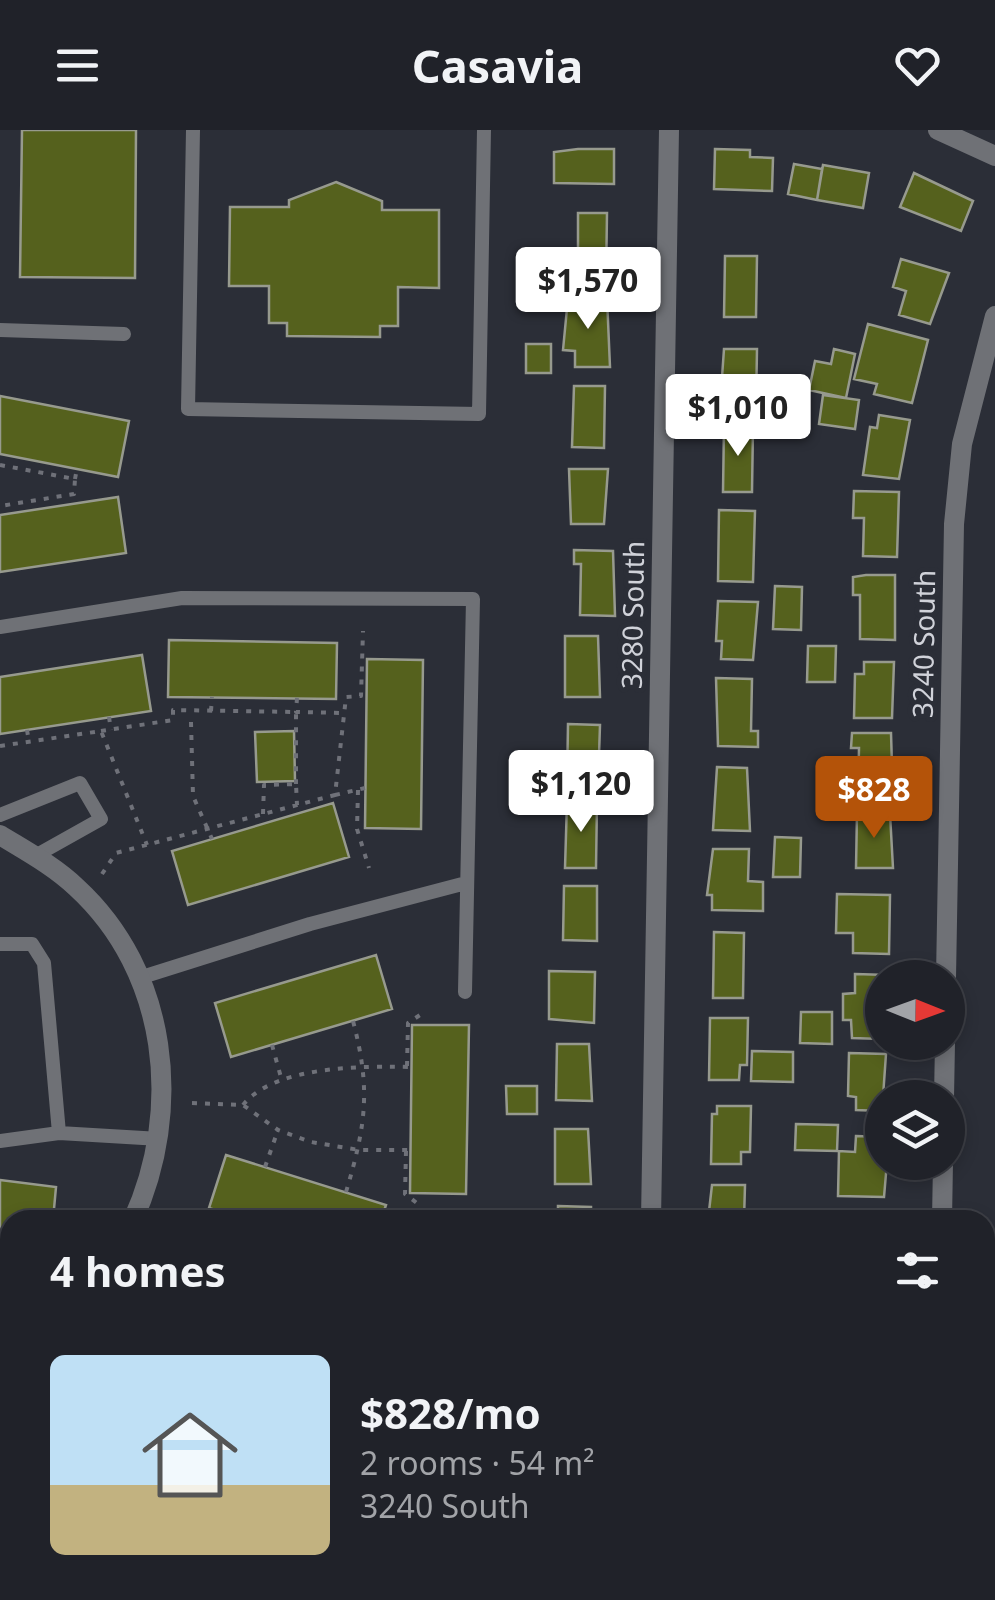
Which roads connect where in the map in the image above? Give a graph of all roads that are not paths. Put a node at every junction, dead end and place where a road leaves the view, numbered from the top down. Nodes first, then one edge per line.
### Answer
1 (193, 130) edge
2 (484, 130) edge
3 (669, 130) edge
4 (938, 130) edge
5 (995, 156) edge
6 (995, 316) edge
7 (0, 330) edge
8 (124, 334) dead end
9 (0, 627) edge
10 (0, 815) edge
11 (0, 835) edge
12 (35, 856) junction
13 (466, 882) junction
14 (0, 944) edge
15 (946, 960) edge
16 (139, 978) junction
17 (465, 992) dead end
18 (59, 1133) junction
19 (160, 1139) junction
20 (0, 1141) edge
21 (943, 1180) edge
22 (137, 1210) edge
23 (651, 1210) edge
24 (942, 1210) edge

1 - 2 lane
3 - 23 street, 3280 South
4 - 5 street
6 - 15 street, 3240 South
7 - 8 lane
9 - 13 lane
10 - 12 lane
11 - 12 street
12 - 16 street
13 - 16 lane
13 - 17 lane
14 - 18 lane
16 - 19 street
18 - 19 lane
18 - 20 lane
19 - 22 street
21 - 24 street

